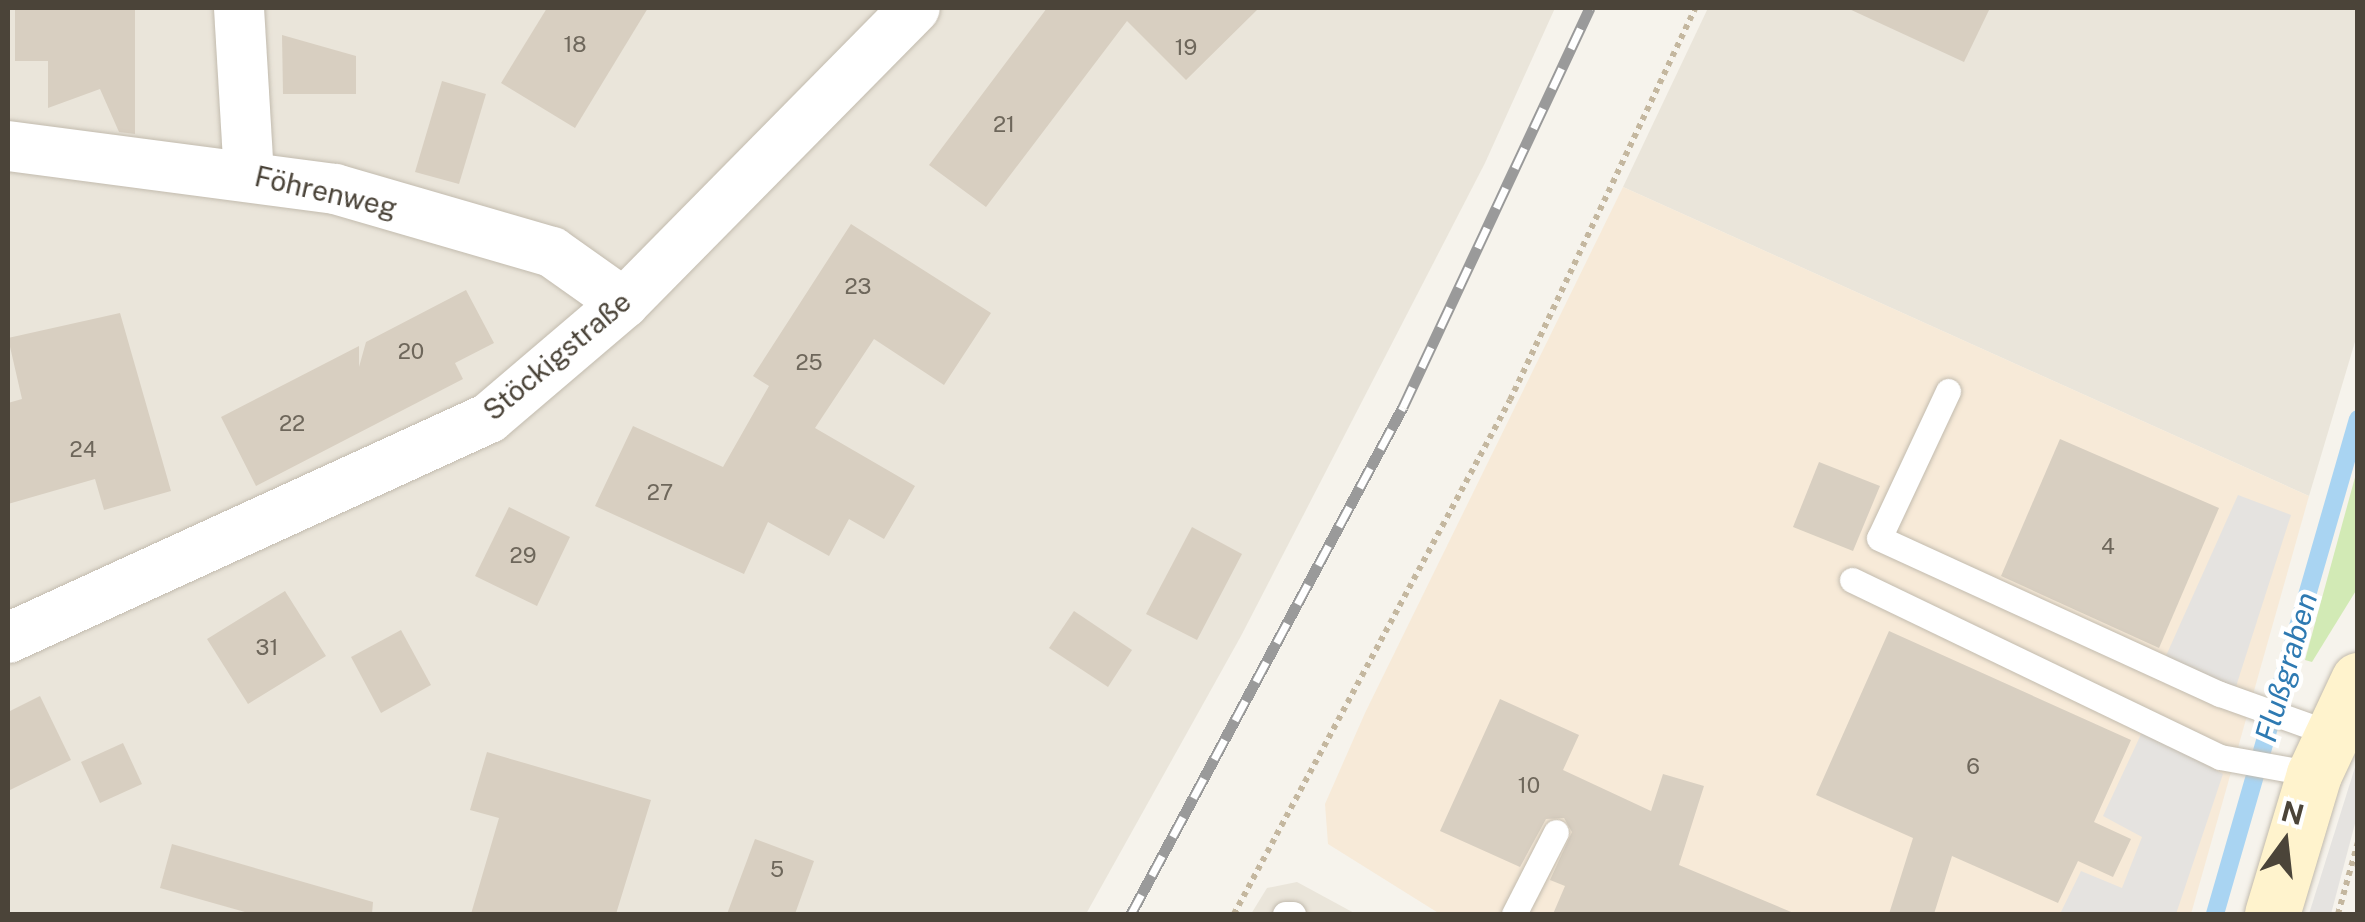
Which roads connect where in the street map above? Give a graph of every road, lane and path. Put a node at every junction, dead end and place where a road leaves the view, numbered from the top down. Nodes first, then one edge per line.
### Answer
1 (240, 8) edge
2 (916, 8) edge
3 (1695, 8) edge
4 (8, 146) edge
5 (249, 174) junction
6 (624, 303) junction
7 (1948, 391) dead end
8 (1852, 580) dead end
9 (8, 638) edge
10 (2358, 680) edge
11 (2308, 751) junction
12 (1556, 832) dead end
13 (2358, 842) edge
14 (1234, 914) edge
15 (1285, 914) edge
16 (1293, 914) edge
17 (1514, 914) edge
18 (2272, 914) edge
19 (2338, 914) edge

1 - 5 street
2 - 6 street, Stöckigstraße
3 - 14 path
4 - 5 street, Föhrenweg
5 - 6 street, Föhrenweg
6 - 9 street, Stöckigstraße
7 - 11 lane
8 - 11 lane
10 - 11 street
11 - 18 street
12 - 17 lane
13 - 19 path
15 - 16 lane

